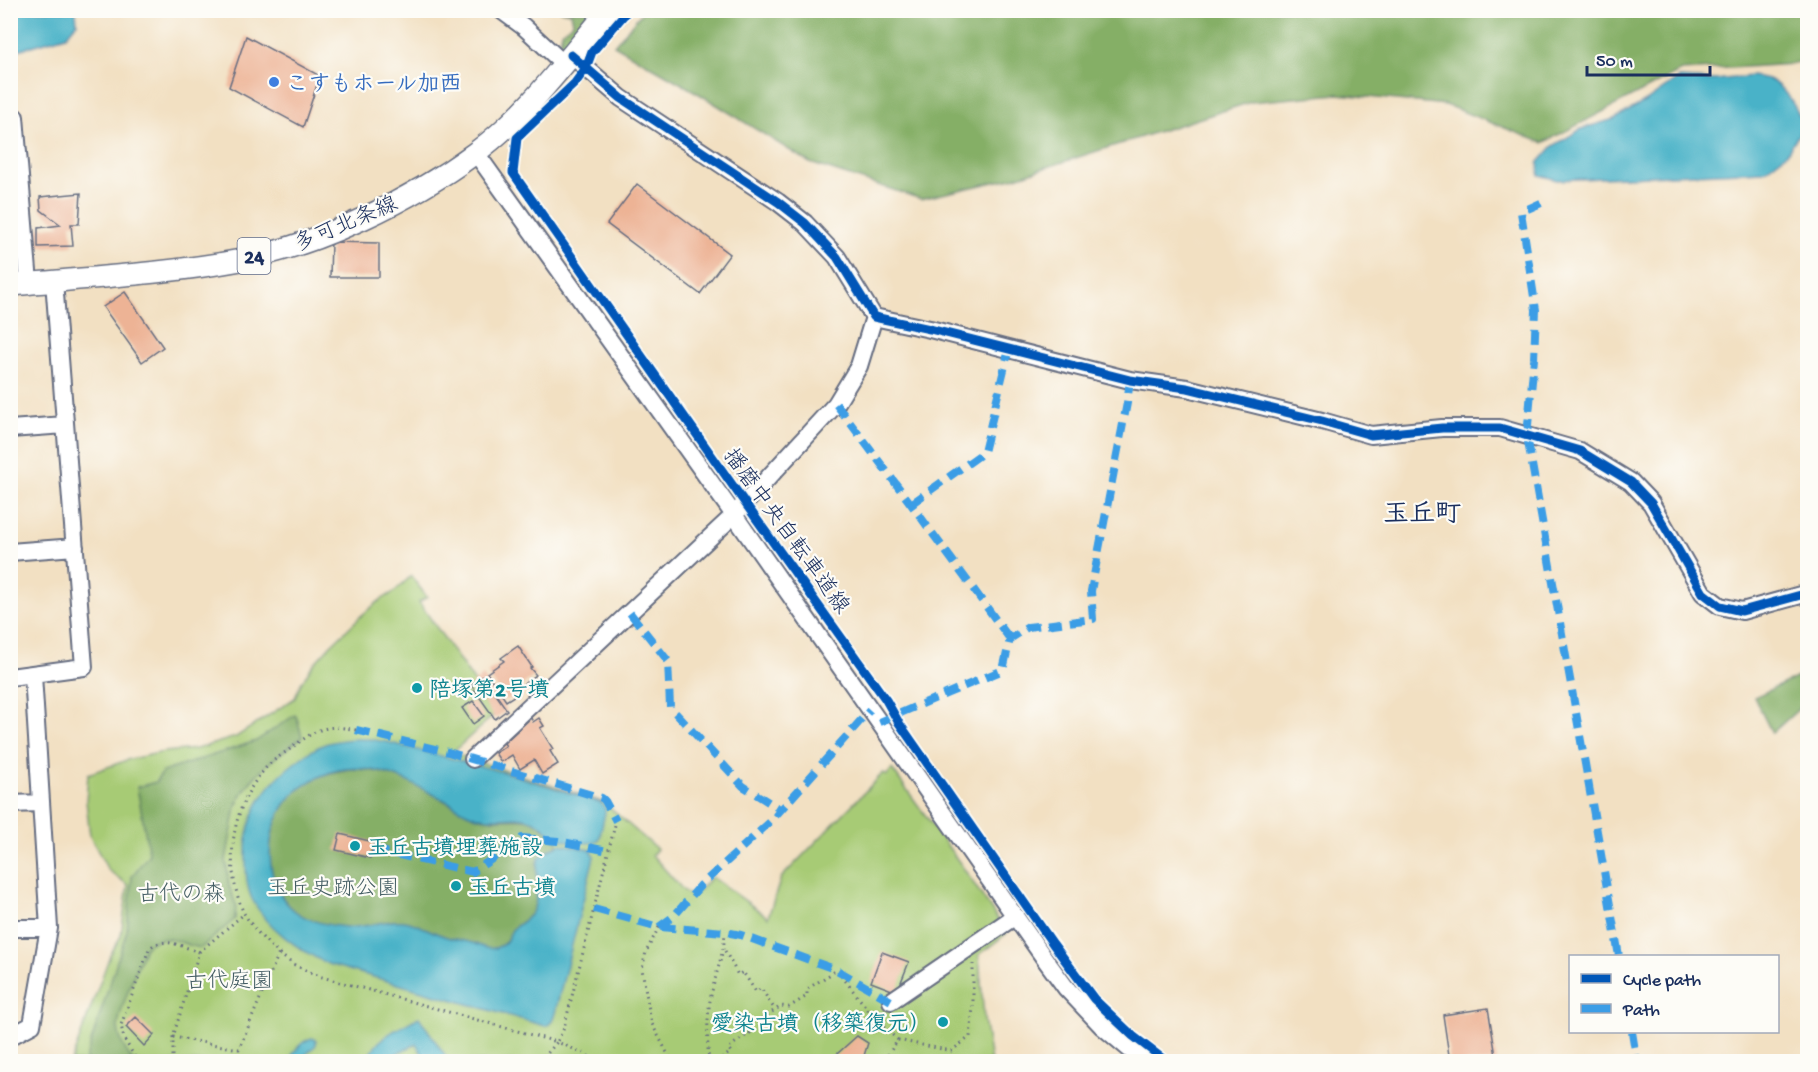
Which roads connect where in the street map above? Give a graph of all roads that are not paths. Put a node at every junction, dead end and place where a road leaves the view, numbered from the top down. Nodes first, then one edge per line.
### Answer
1 (501, 10) edge
2 (609, 10) edge
3 (567, 60) junction
4 (10, 117) edge
5 (476, 153) junction
6 (54, 282) junction
7 (20, 284) edge
8 (874, 317) junction
9 (65, 425) junction
10 (10, 429) edge
11 (734, 515) junction
12 (75, 547) junction
13 (10, 552) edge
14 (1808, 592) edge
15 (33, 675) junction
16 (10, 677) edge
17 (473, 759) dead end
18 (41, 803) junction
19 (10, 804) edge
20 (1014, 916) junction
21 (10, 928) edge
22 (50, 928) junction
23 (891, 1001) dead end
24 (10, 1034) edge
25 (1145, 1062) edge

1 - 3 street
2 - 3 main road, 多可北条線 / 24
3 - 5 main road, 多可北条線 / 24
3 - 8 street
4 - 7 street
5 - 6 main road, 多可北条線 / 24
5 - 11 street
6 - 7 main road, 多可北条線 / 24
6 - 9 street
8 - 11 street
8 - 14 street
9 - 10 street
9 - 12 street
11 - 17 street
11 - 20 street
12 - 13 street
12 - 15 street
15 - 16 street
15 - 18 street
18 - 19 street
18 - 22 street
20 - 23 street
20 - 25 street
21 - 22 street
22 - 24 street

